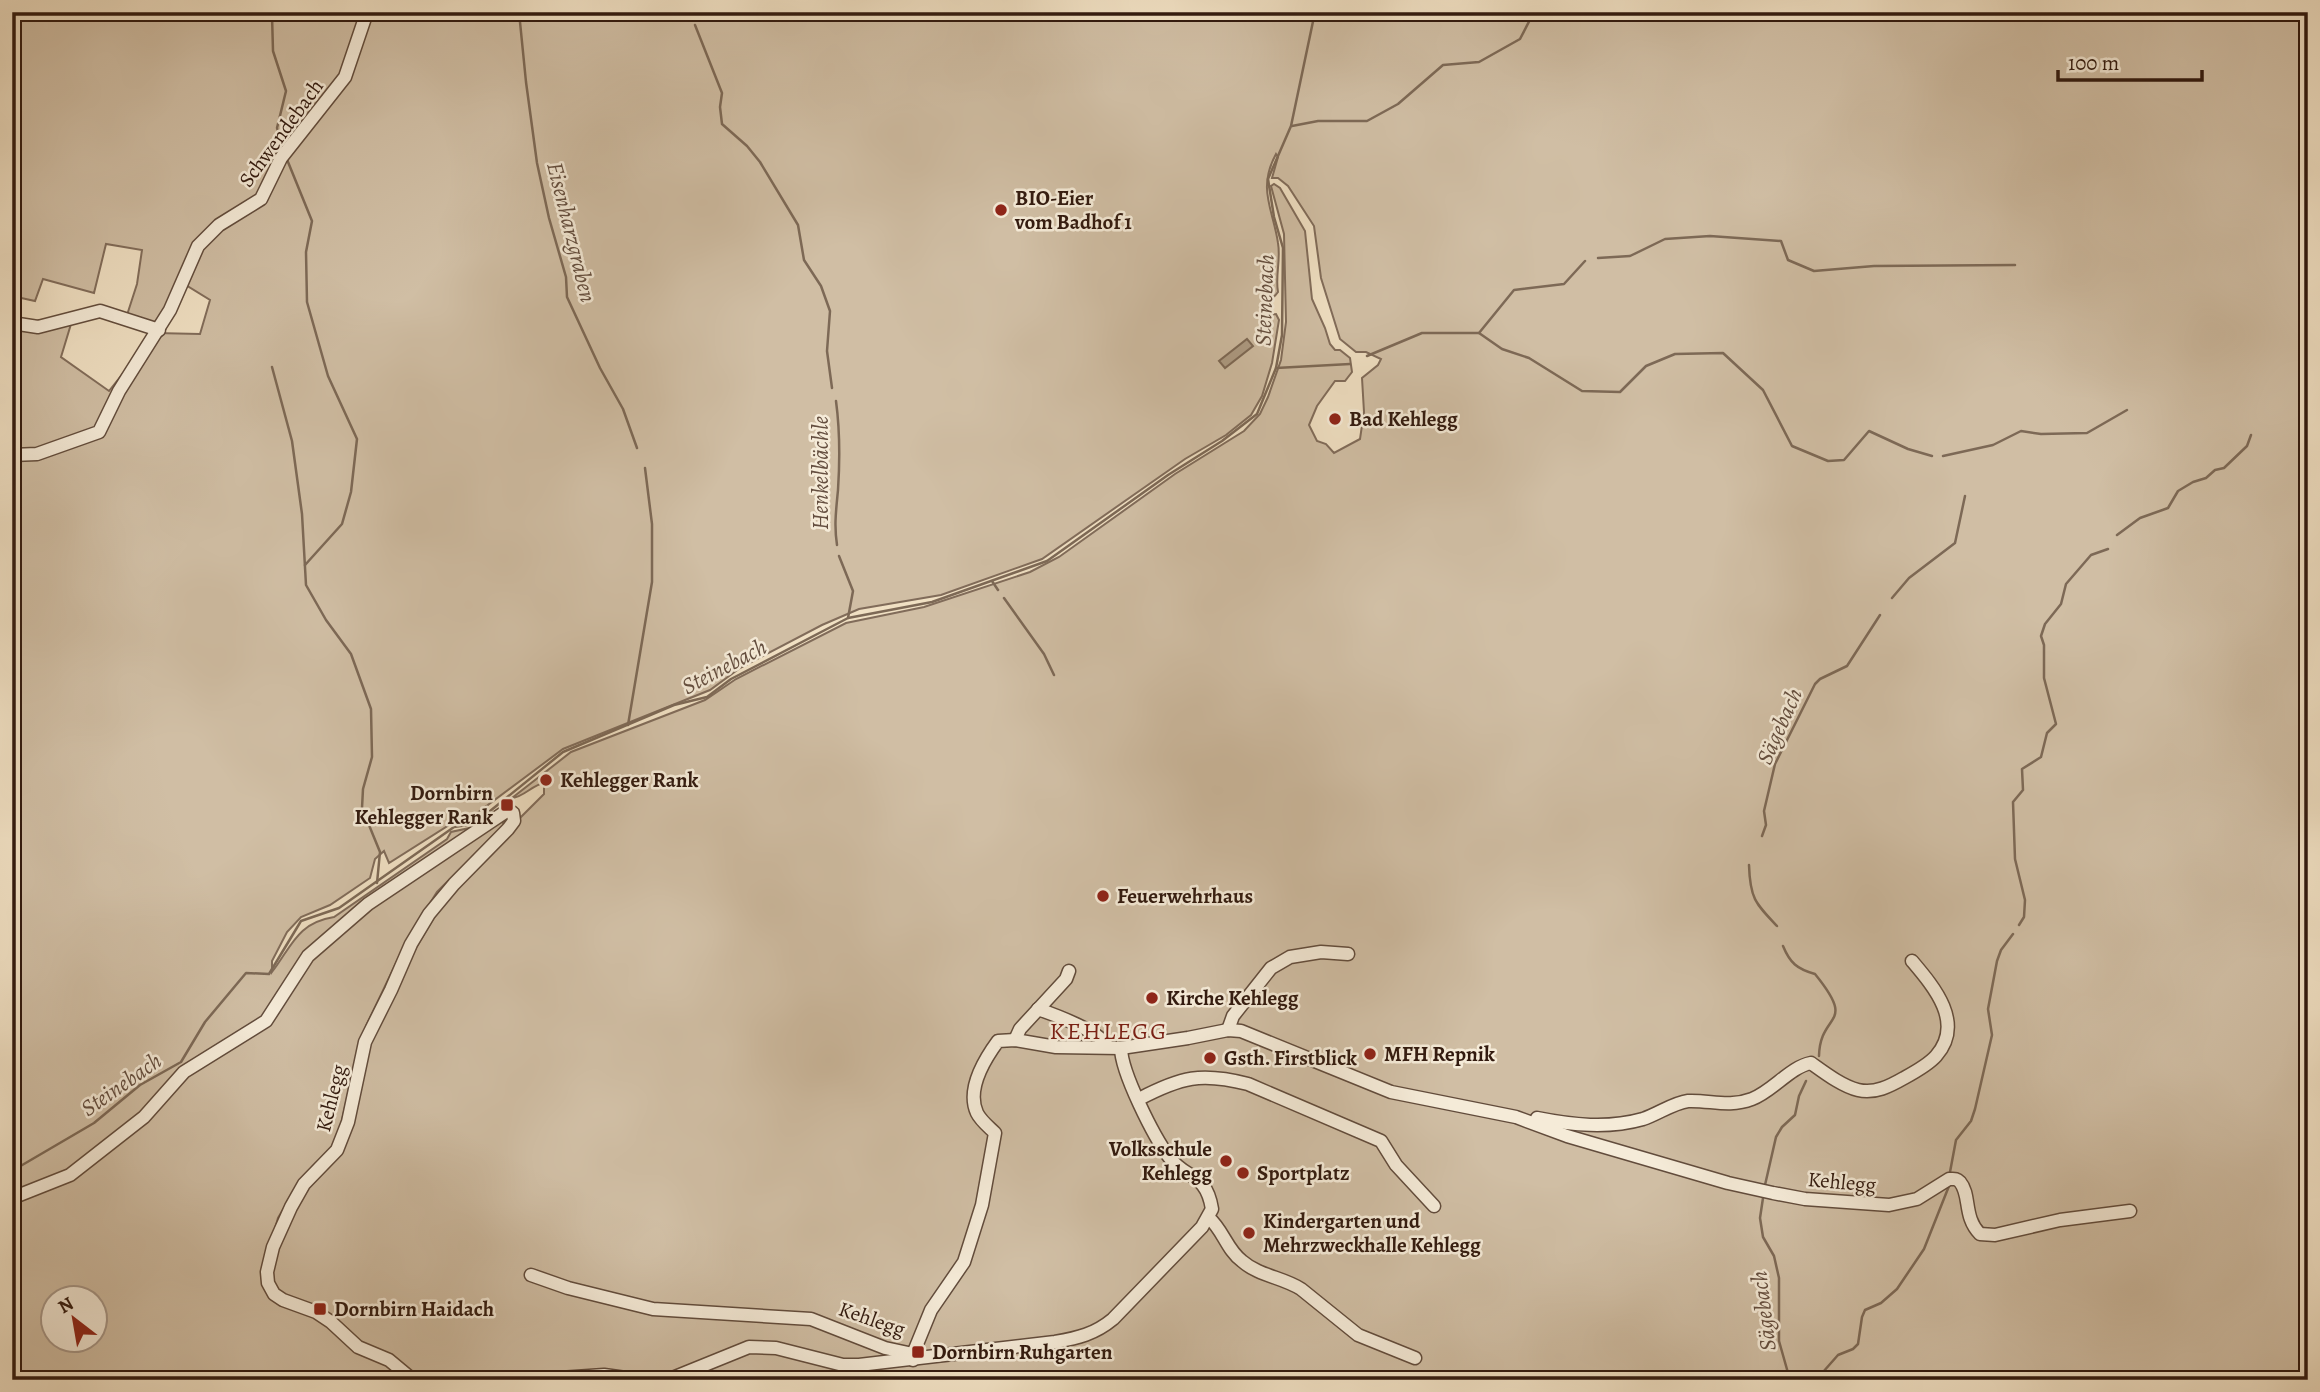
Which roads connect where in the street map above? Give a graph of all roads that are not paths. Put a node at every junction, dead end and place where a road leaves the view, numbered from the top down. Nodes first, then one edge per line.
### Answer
1 (367, 12) edge
2 (12, 323) edge
3 (159, 330) junction
4 (12, 455) edge
5 (1348, 954) dead end
6 (1912, 961) dead end
7 (1069, 971) dead end
8 (1038, 1009) junction
9 (1228, 1030) junction
10 (1015, 1040) junction
11 (1114, 1048) junction
12 (1139, 1099) junction
13 (1516, 1117) junction
14 (12, 1198) edge
15 (1434, 1206) dead end
16 (2130, 1211) dead end
17 (1209, 1218) junction
18 (531, 1275) dead end
19 (913, 1357) junction
20 (1415, 1358) dead end
21 (413, 1380) edge
22 (530, 1380) edge

1 - 3 street, Schwendebach
2 - 3 street
3 - 4 street, Schwendebach
5 - 9 street
6 - 13 street, Kehlegg
7 - 8 street, Kehlegg
8 - 10 street, Kehlegg
8 - 11 street
9 - 11 street, Kehlegg
9 - 13 street, Kehlegg
10 - 11 street, Kehlegg
10 - 19 street, Kehlegg
11 - 12 street
12 - 15 street
12 - 17 street
13 - 16 street, Kehlegg
14 - 21 street, Kehlegg
17 - 19 street, Kehlegg
17 - 20 street
18 - 19 street, Kehlegg
19 - 22 street, Kehlegg

